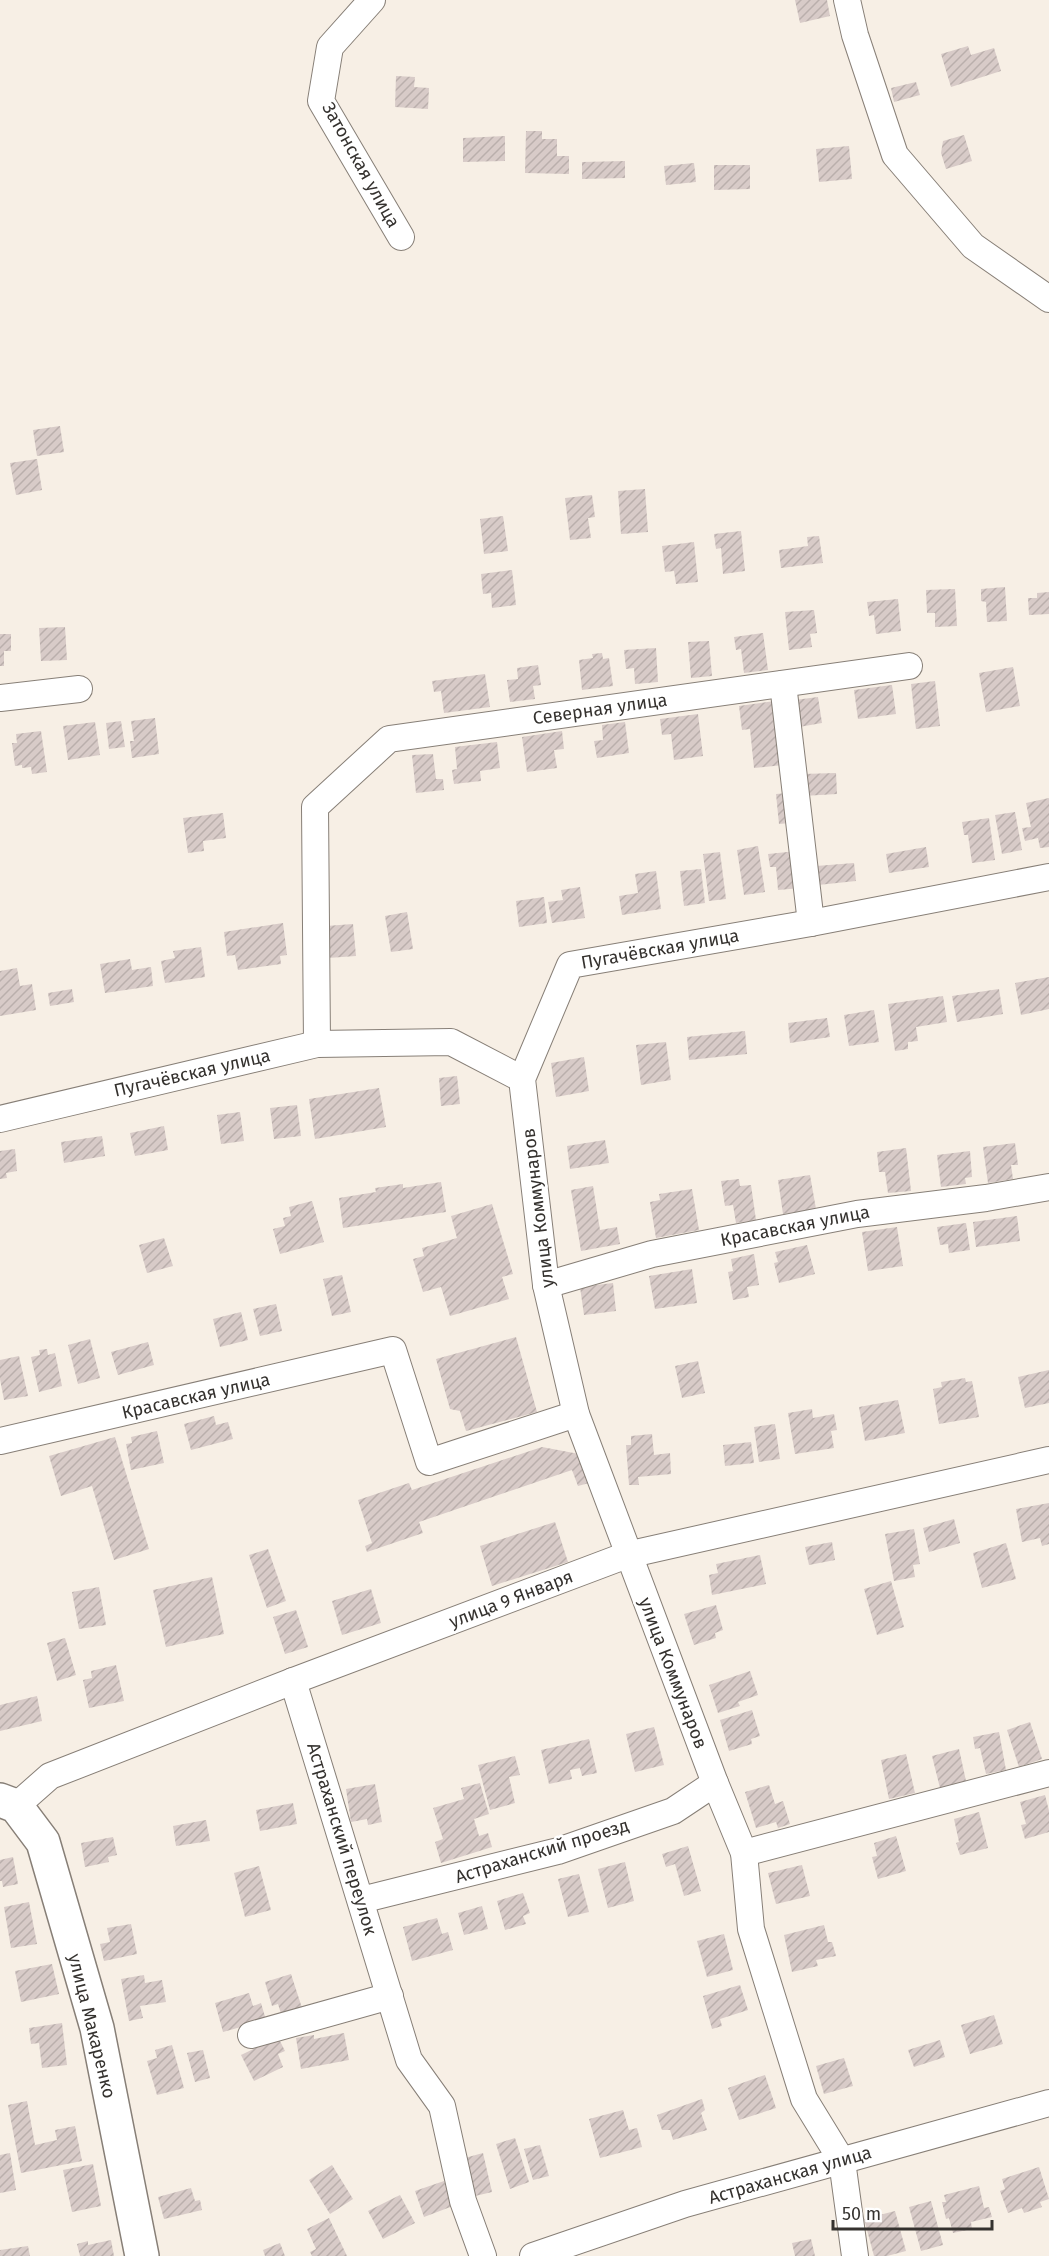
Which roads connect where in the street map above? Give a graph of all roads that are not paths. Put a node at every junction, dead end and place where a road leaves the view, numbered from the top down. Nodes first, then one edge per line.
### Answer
1 (372, 0) edge
2 (847, 0) edge
3 (401, 237) dead end
4 (1049, 299) edge
5 (909, 666) dead end
6 (783, 684) junction
7 (79, 689) dead end
8 (0, 698) edge
9 (1049, 878) edge
10 (811, 923) junction
11 (317, 1044) junction
12 (522, 1079) junction
13 (0, 1119) edge
14 (1049, 1187) edge
15 (546, 1286) junction
16 (576, 1414) junction
17 (0, 1441) edge
18 (1049, 1460) edge
19 (627, 1556) junction
20 (293, 1681) junction
21 (1049, 1773) edge
22 (715, 1783) junction
23 (8, 1803) edge
24 (744, 1853) junction
25 (361, 1900) junction
26 (390, 1996) junction
27 (251, 2036) dead end
28 (1049, 2103) edge
29 (842, 2161) junction
30 (142, 2256) edge
31 (483, 2256) edge
32 (533, 2256) edge
33 (855, 2256) edge

1 - 3 street, Затонская улица
2 - 4 street
5 - 6 street, Северная улица
6 - 10 street
6 - 11 street, Северная улица
7 - 8 street
9 - 10 street, Пугачёвская улица
10 - 12 street, Пугачёвская улица
11 - 12 street, Пугачёвская улица
11 - 13 street, Пугачёвская улица
12 - 15 street, улица Коммунаров
14 - 15 street, Красавская улица
15 - 16 street, улица Коммунаров
16 - 17 street, Красавская улица
16 - 19 street, улица Коммунаров
18 - 19 street, улица 9 Января
19 - 20 street, улица 9 Января
19 - 22 street, улица Коммунаров
20 - 23 street, улица 9 Января
20 - 25 street, Астраханский переулок
21 - 24 street
22 - 24 street, улица Коммунаров
22 - 25 street, Астраханский проезд
23 - 30 main road, улица Макаренко
24 - 29 street, улица Коммунаров
25 - 26 street, Астраханский переулок
26 - 27 street
26 - 31 street, Астраханский переулок
28 - 29 street, Астраханская улица
29 - 32 street, Астраханская улица
29 - 33 street, улица Коммунаров

